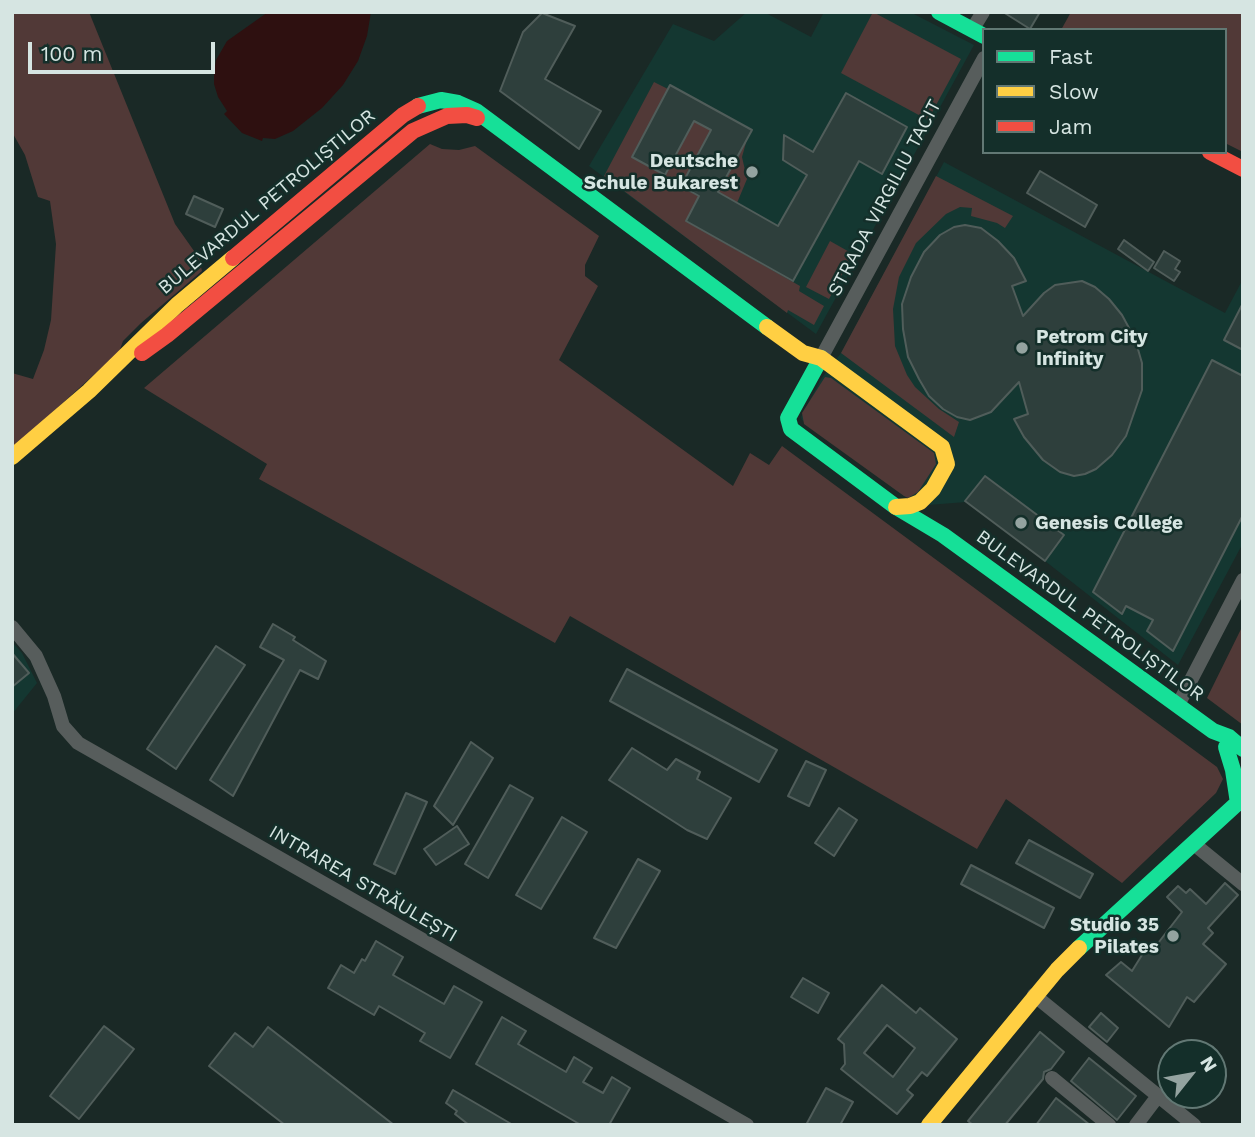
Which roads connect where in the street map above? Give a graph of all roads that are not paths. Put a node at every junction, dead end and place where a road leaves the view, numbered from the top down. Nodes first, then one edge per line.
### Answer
1 (939, 12) edge
2 (983, 12) edge
3 (978, 33) edge
4 (982, 62) edge
5 (430, 101) junction
6 (447, 116) junction
7 (492, 122) junction
8 (1214, 154) edge
9 (346, 163) junction
10 (1243, 169) edge
11 (358, 178) junction
12 (821, 358) junction
13 (89, 391) junction
14 (12, 457) edge
15 (933, 489) junction
16 (896, 507) junction
17 (943, 535) junction
18 (1243, 580) edge
19 (12, 627) edge
20 (1178, 705) junction
21 (1228, 739) edge
22 (1243, 749) edge
23 (1243, 766) edge
24 (1240, 800) edge
25 (1194, 844) junction
26 (1243, 884) edge
27 (1034, 995) junction
28 (1052, 1078) dead end
29 (1157, 1095) edge
30 (1157, 1097) edge
31 (1174, 1109) edge
32 (931, 1124) edge
33 (747, 1125) edge
34 (1109, 1125) edge
35 (1136, 1125) edge
36 (1194, 1125) edge

1 - 3 street
2 - 3 street
4 - 12 street, STRADA VIRGILIU TACIT
5 - 6 street
5 - 7 street, BULEVARDUL PETROLIȘTILOR
5 - 9 street, BULEVARDUL PETROLIȘTILOR
6 - 7 street, BULEVARDUL PETROLIȘTILOR
6 - 11 street, BULEVARDUL PETROLIȘTILOR
7 - 12 street, BULEVARDUL PETROLIȘTILOR
8 - 10 street
9 - 11 street
9 - 13 street, BULEVARDUL PETROLIȘTILOR
11 - 13 street, BULEVARDUL PETROLIȘTILOR
12 - 15 street, BULEVARDUL PETROLIȘTILOR
12 - 16 street, BULEVARDUL PETROLIȘTILOR
13 - 14 street, BULEVARDUL PETROLIȘTILOR
15 - 16 street
15 - 17 street, BULEVARDUL PETROLIȘTILOR
16 - 17 street, BULEVARDUL PETROLIȘTILOR
17 - 20 street, BULEVARDUL PETROLIȘTILOR
18 - 20 street
19 - 33 street, INTRAREA STRĂULEȘTI
20 - 21 street, BULEVARDUL PETROLIȘTILOR
21 - 22 street, BULEVARDUL PETROLIȘTILOR
21 - 23 street, BULEVARDUL PETROLIȘTILOR
21 - 24 street
24 - 25 street
25 - 26 street
25 - 27 street
27 - 29 street
27 - 32 street
28 - 34 street
30 - 35 street
31 - 36 street

